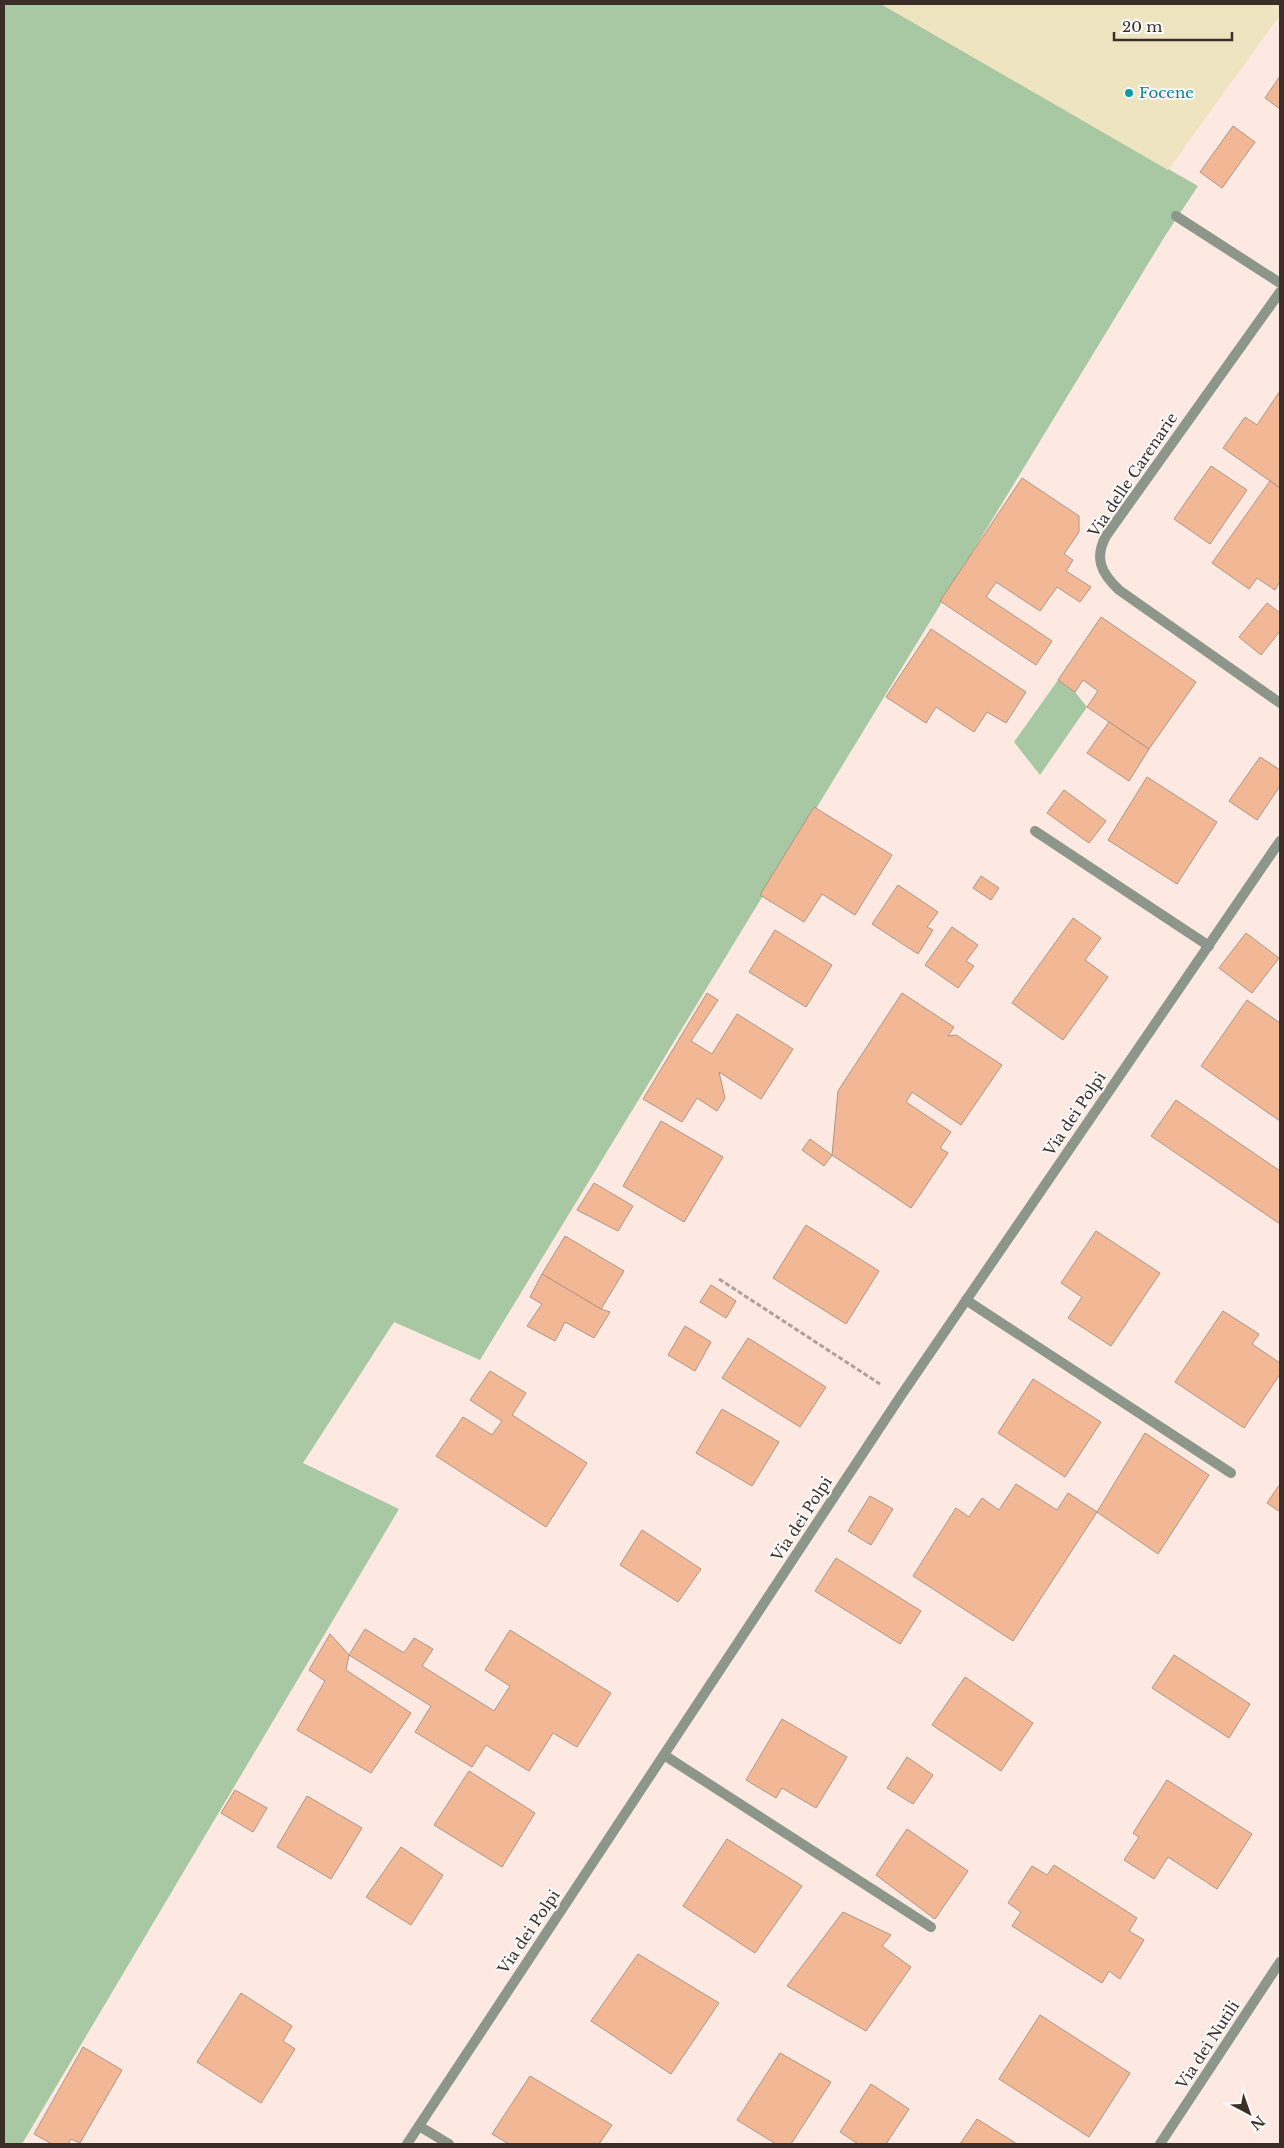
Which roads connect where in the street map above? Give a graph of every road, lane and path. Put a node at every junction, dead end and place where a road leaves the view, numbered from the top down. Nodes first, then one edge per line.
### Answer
1 (1176, 216) dead end
2 (1280, 283) edge
3 (1280, 292) edge
4 (1280, 703) edge
5 (1035, 831) dead end
6 (1280, 841) edge
7 (1209, 946) junction
8 (719, 1279) dead end
9 (966, 1300) junction
10 (900, 1397) junction
11 (1231, 1473) dead end
12 (664, 1756) junction
13 (932, 1927) dead end
14 (1280, 1962) edge
15 (419, 2126) junction
16 (407, 2144) edge
17 (449, 2144) edge
18 (1160, 2144) edge

1 - 2 street
3 - 4 street, Via delle Carenarie
5 - 7 street
6 - 7 street, Via dei Polpi
7 - 9 street, Via dei Polpi
8 - 10 path
9 - 10 street, Via dei Polpi
9 - 11 street
10 - 12 street, Via dei Polpi
12 - 13 street
12 - 15 street, Via dei Polpi
14 - 18 street, Via dei Nutili
15 - 16 street, Via dei Polpi
15 - 17 street

